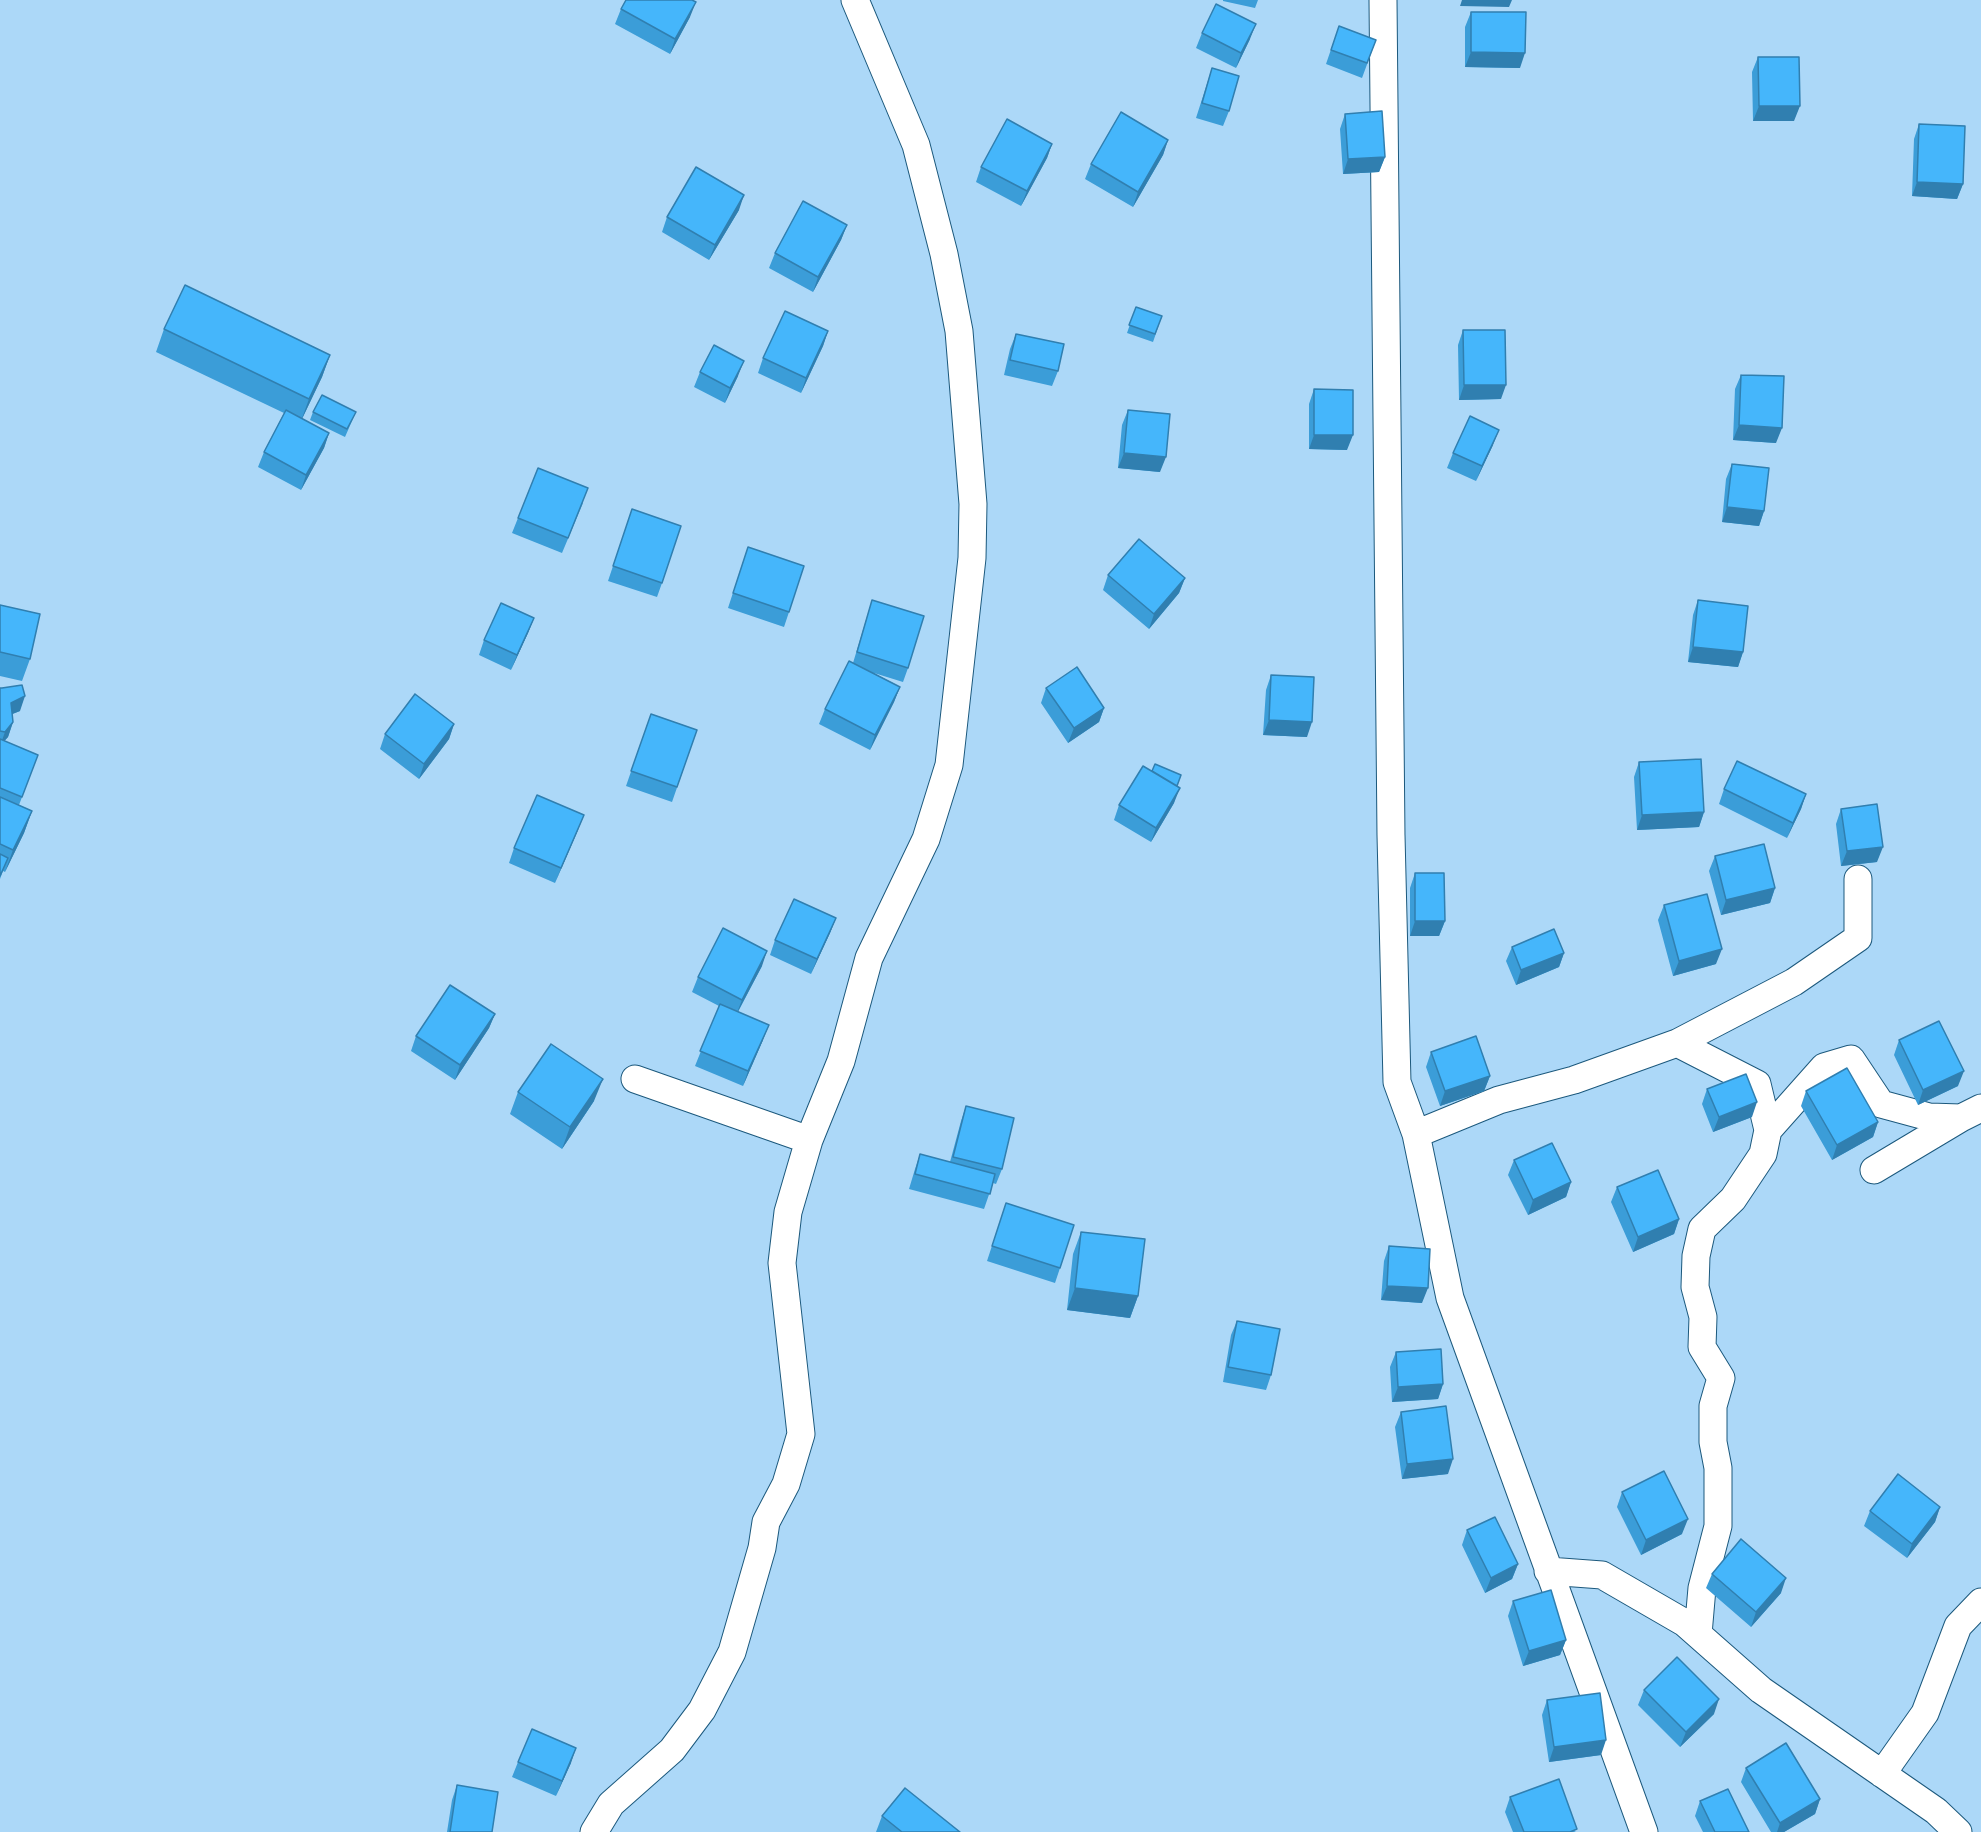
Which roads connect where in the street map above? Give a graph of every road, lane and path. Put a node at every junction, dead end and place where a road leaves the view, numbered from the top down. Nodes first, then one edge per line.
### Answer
1 (855, 0) edge
2 (1383, 0) edge
3 (1858, 879) dead end
4 (1677, 1043) junction
5 (635, 1080) dead end
6 (1971, 1113) edge
7 (1768, 1130) junction
8 (1416, 1134) junction
9 (809, 1140) junction
10 (1874, 1170) dead end
11 (1548, 1570) junction
12 (1981, 1602) edge
13 (1698, 1635) junction
14 (1882, 1774) junction
15 (594, 1832) edge
16 (1644, 1832) edge
17 (1958, 1832) edge

1 - 9 street
2 - 8 street
3 - 4 street
4 - 7 street
4 - 8 street
5 - 9 street
6 - 7 street
6 - 10 street
7 - 13 street
8 - 11 street
9 - 15 street
11 - 13 street
11 - 16 street
12 - 14 street
13 - 14 street
14 - 17 street

